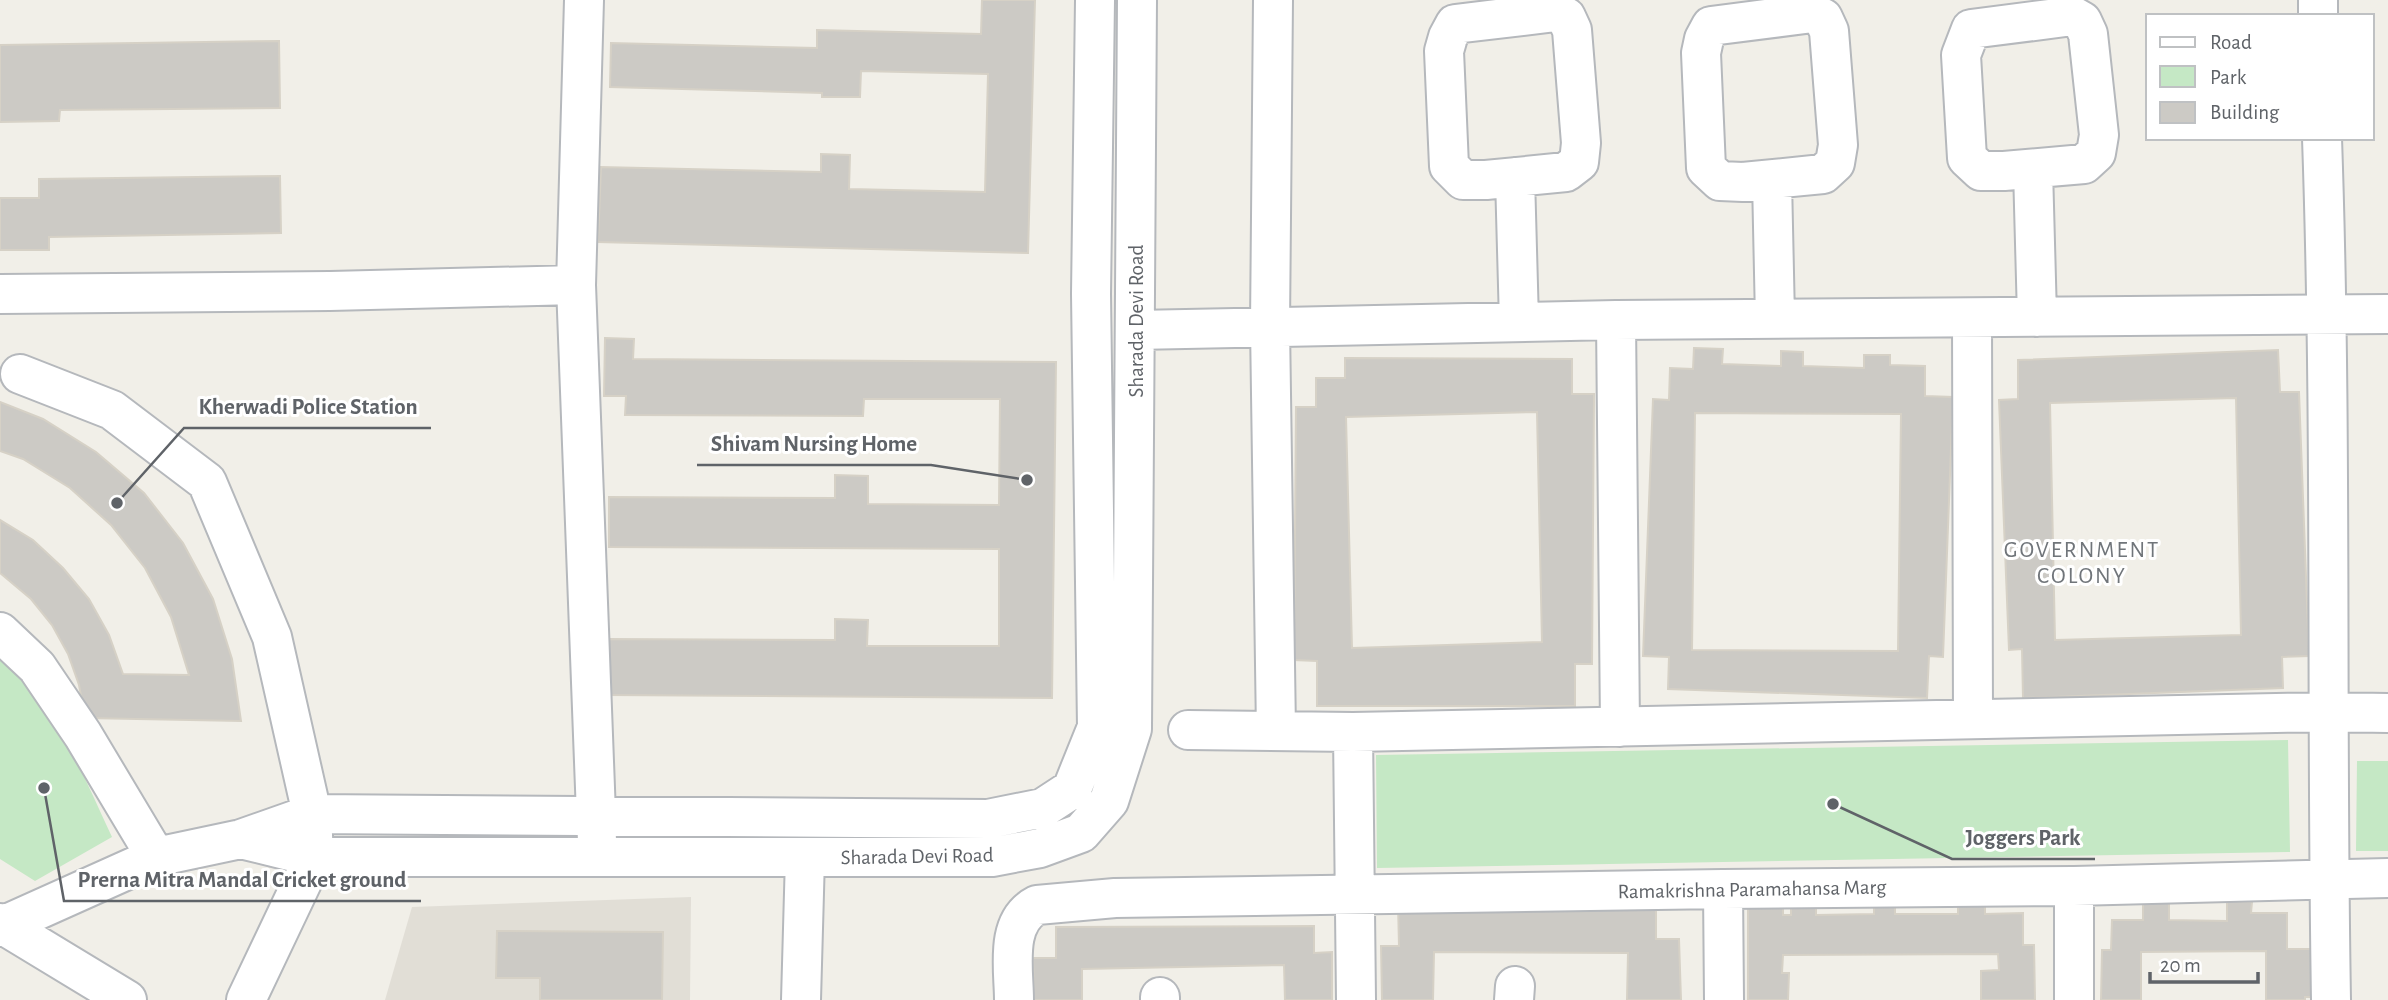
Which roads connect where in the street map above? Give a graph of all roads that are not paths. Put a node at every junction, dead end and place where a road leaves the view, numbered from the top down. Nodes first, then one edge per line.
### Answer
1 (584, 0) edge
2 (1095, 0) edge
3 (1137, 0) edge
4 (1273, 0) edge
5 (2322, 140) edge
6 (2033, 169) junction
7 (1515, 177) junction
8 (1772, 180) junction
9 (1091, 278) junction
10 (1136, 281) junction
11 (576, 285) junction
12 (0, 294) edge
13 (2388, 314) edge
14 (2328, 315) junction
15 (2037, 317) junction
16 (1972, 318) junction
17 (1775, 319) junction
18 (1616, 320) junction
19 (1519, 322) junction
20 (1270, 326) junction
21 (1136, 330) junction
22 (19, 374) dead end
23 (0, 632) edge
24 (2327, 712) junction
25 (2388, 713) edge
26 (1973, 719) junction
27 (1620, 727) junction
28 (1188, 730) dead end
29 (1276, 731) junction
30 (1353, 732) junction
31 (312, 814) junction
32 (598, 815) junction
33 (241, 839) junction
34 (156, 857) junction
35 (314, 857) junction
36 (597, 858) junction
37 (805, 858) junction
38 (2388, 878) edge
39 (2329, 880) junction
40 (2074, 886) junction
41 (1723, 889) junction
42 (1354, 895) junction
43 (1, 925) edge
44 (127, 1000) edge
45 (246, 1000) edge
46 (801, 1000) edge
47 (1014, 1000) edge
48 (1356, 1000) edge
49 (1724, 1000) edge
50 (2074, 1000) edge
51 (2331, 1000) edge

1 - 11 street
2 - 9 street, Sharada Devi Road
3 - 10 street, Sharada Devi Road
4 - 20 street
5 - 14 street
6 - 6 street
6 - 15 street
7 - 7 street
7 - 19 street
8 - 8 street
8 - 17 street
9 - 10 street
9 - 32 street, Sharada Devi Road
10 - 21 street, Sharada Devi Road
11 - 12 street
11 - 32 street
13 - 14 street
14 - 15 street
14 - 24 street
15 - 16 street
16 - 17 street
16 - 26 street
17 - 18 street
18 - 19 street
18 - 27 street
19 - 20 street
20 - 21 street
20 - 29 street
21 - 37 street, Sharada Devi Road
22 - 31 street
23 - 34 street
24 - 25 street
24 - 26 street
24 - 39 street
26 - 27 street
27 - 30 street
28 - 29 street
29 - 30 street
30 - 42 street
31 - 32 street, Sharada Devi Road
31 - 33 street, Sharada Devi Road
31 - 35 street
32 - 36 street
33 - 34 street, Sharada Devi Road
33 - 35 street, Sharada Devi Road
34 - 43 street, Sharada Devi Road
35 - 36 street, Sharada Devi Road
35 - 45 street
36 - 37 street, Sharada Devi Road
37 - 46 street
38 - 39 street, Ramakrishna Paramahansa Marg
39 - 40 street, Ramakrishna Paramahansa Marg
39 - 51 street
40 - 41 street, Ramakrishna Paramahansa Marg
40 - 50 street
41 - 42 street, Ramakrishna Paramahansa Marg
41 - 49 street
42 - 47 street, Ramakrishna Paramahansa Marg
42 - 48 street
43 - 44 street

